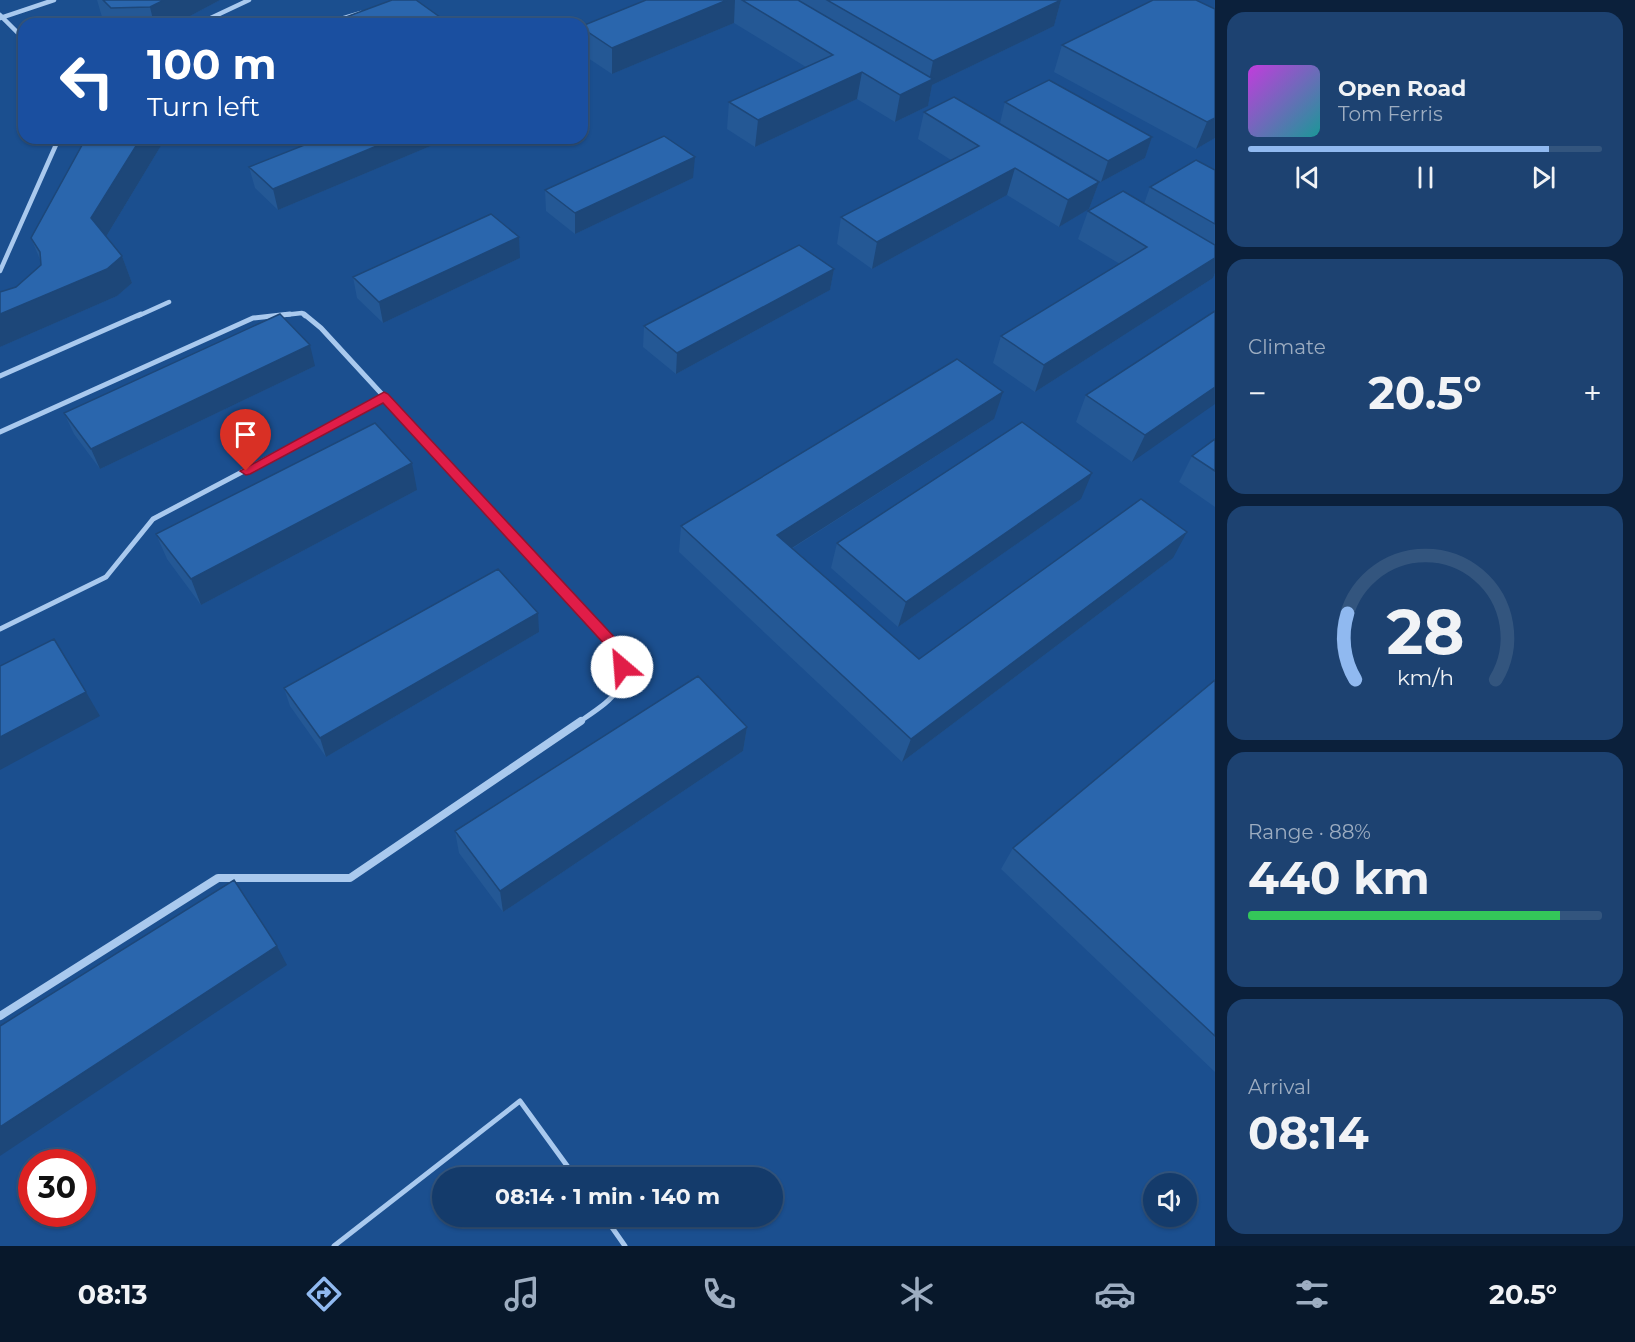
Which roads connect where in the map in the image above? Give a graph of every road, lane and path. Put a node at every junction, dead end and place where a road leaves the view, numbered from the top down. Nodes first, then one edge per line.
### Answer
1 (54, 0) edge
2 (249, 0) edge
3 (370, 10) edge
4 (1, 17) edge
5 (211, 18) edge
6 (336, 18) edge
7 (18, 33) edge
8 (55, 144) edge
9 (0, 271) edge
10 (169, 302) dead end
11 (0, 376) edge
12 (384, 397) junction
13 (0, 432) edge
14 (0, 629) edge
15 (0, 1016) edge
16 (435, 1167) edge
17 (568, 1167) edge
18 (432, 1170) edge
19 (612, 1227) edge
20 (334, 1246) edge
21 (625, 1246) edge

1 - 4 street
2 - 5 street
3 - 6 street
4 - 7 street
8 - 9 street
10 - 11 street
12 - 13 street
12 - 14 street
12 - 15 street
16 - 17 lane
18 - 20 lane
19 - 21 lane

